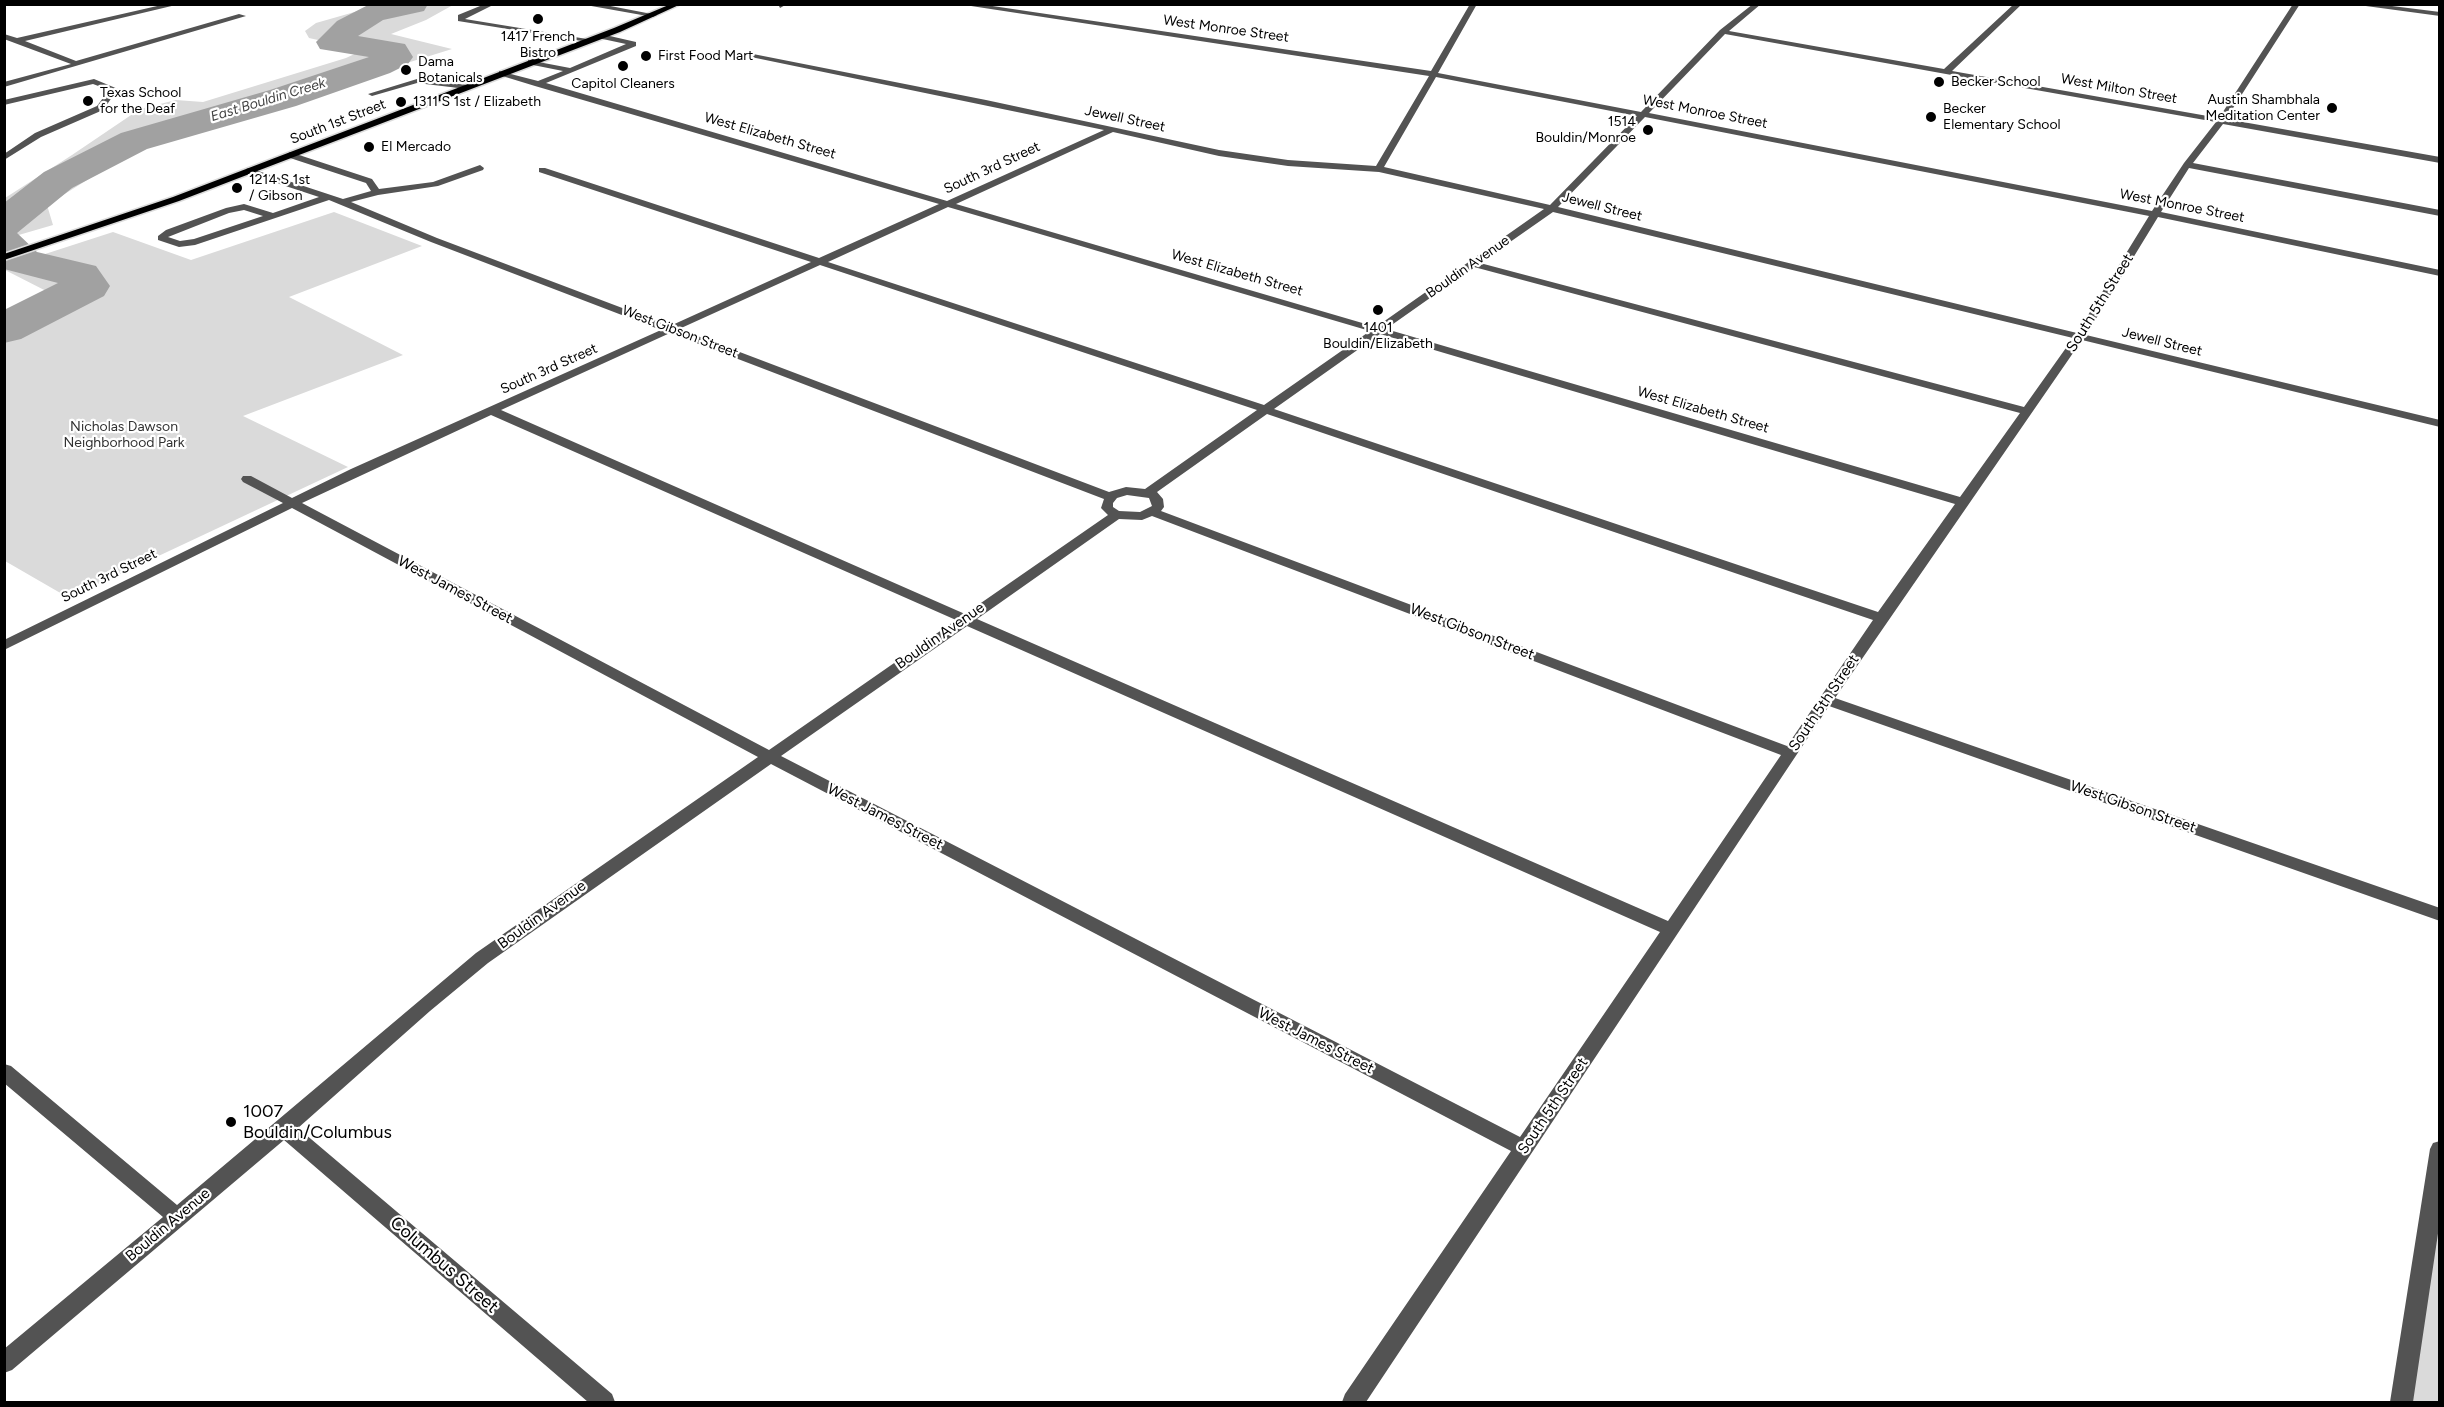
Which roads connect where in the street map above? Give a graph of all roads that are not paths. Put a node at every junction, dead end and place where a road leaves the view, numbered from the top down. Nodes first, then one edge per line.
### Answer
1 (177, 4) edge
2 (492, 4) edge
3 (583, 4) edge
4 (617, 4) edge
5 (678, 4) edge
6 (961, 4) edge
7 (1474, 4) edge
8 (1758, 4) edge
9 (2019, 4) edge
10 (2296, 4) edge
11 (2354, 4) edge
12 (608, 8) junction
13 (2439, 14) edge
14 (653, 15) junction
15 (242, 16) dead end
16 (1722, 32) junction
17 (4, 36) edge
18 (601, 36) junction
19 (590, 40) junction
20 (17, 41) junction
21 (4, 44) edge
22 (751, 56) dead end
23 (531, 62) junction
24 (76, 63) junction
25 (85, 67) dead end
26 (571, 70) junction
27 (1946, 72) junction
28 (502, 73) junction
29 (1434, 74) junction
30 (538, 84) junction
31 (4, 85) edge
32 (467, 87) junction
33 (372, 94) dead end
34 (4, 103) edge
35 (1642, 113) junction
36 (2221, 121) junction
37 (1111, 130) junction
38 (290, 155) junction
39 (4, 158) edge
40 (2439, 160) edge
41 (2187, 165) junction
42 (480, 168) dead end
43 (1379, 169) junction
44 (542, 170) dead end
45 (249, 171) junction
46 (377, 192) junction
47 (329, 197) junction
48 (342, 202) junction
49 (949, 204) junction
50 (1552, 208) junction
51 (2439, 213) edge
52 (2155, 214) junction
53 (273, 216) junction
54 (4, 257) edge
55 (821, 263) junction
56 (1473, 264) junction
57 (2439, 273) edge
58 (674, 329) junction
59 (1377, 330) junction
60 (2080, 336) junction
61 (1264, 410) junction
62 (492, 411) junction
63 (2026, 411) junction
64 (2439, 424) edge
65 (247, 479) dead end
66 (1147, 493) junction
67 (1111, 496) junction
68 (1962, 502) junction
69 (291, 503) junction
70 (1152, 512) junction
71 (1116, 515) junction
72 (966, 618) junction
73 (1881, 618) junction
74 (4, 646) edge
75 (1826, 700) junction
76 (1791, 753) junction
77 (769, 756) junction
78 (2439, 915) edge
79 (1672, 930) junction
80 (4, 1071) edge
81 (285, 1128) junction
82 (1525, 1149) junction
83 (2439, 1149) edge
84 (177, 1217) junction
85 (4, 1363) edge
86 (604, 1402) edge
87 (1353, 1402) edge
88 (2401, 1402) edge

1 - 20 street
2 - 19 street
3 - 12 street
4 - 12 street
5 - 14 main road, South 1st Street
6 - 29 street, West Monroe Street
7 - 29 street
8 - 16 street, Bouldin Avenue
9 - 27 street
10 - 36 street, South 5th Street
11 - 13 street
12 - 14 street
14 - 18 main road, South 1st Street
15 - 24 street
16 - 27 street, West Milton Street
16 - 35 street, Bouldin Avenue
17 - 20 street
18 - 19 main road, South 1st Street
18 - 26 street
19 - 23 main road, South 1st Street
20 - 21 street
20 - 24 street
22 - 37 street, Jewell Street
23 - 26 street
23 - 28 main road, South 1st Street
24 - 25 street
24 - 31 street
26 - 30 street
27 - 36 street, West Milton Street
28 - 30 street, West Elizabeth Street
28 - 32 main road, South 1st Street
29 - 35 street, West Monroe Street
29 - 43 street
30 - 49 street, West Elizabeth Street
32 - 33 street
32 - 38 main road, South 1st Street
34 - 39 street
35 - 50 street, Bouldin Avenue
35 - 52 street, West Monroe Street
36 - 40 street, West Milton Street
36 - 41 street, South 5th Street
37 - 43 street, Jewell Street
37 - 49 street, South 3rd Street
38 - 45 main road, South 1st Street
38 - 46 street
41 - 51 street
41 - 52 street, South 5th Street
42 - 46 street
43 - 50 street, Jewell Street
44 - 55 street
45 - 47 street, West Gibson Street
45 - 54 main road, South 1st Street
46 - 48 street
47 - 48 street, West Gibson Street
47 - 53 street
48 - 58 street, West Gibson Street
49 - 55 street, South 3rd Street
49 - 59 street, West Elizabeth Street
50 - 56 street, Bouldin Avenue
50 - 60 street, Jewell Street
52 - 57 street, West Monroe Street
52 - 60 street, South 5th Street
53 - 53 street
55 - 58 street, South 3rd Street
55 - 61 street
56 - 59 street, Bouldin Avenue
56 - 63 street
58 - 62 street, South 3rd Street
58 - 67 street, West Gibson Street
59 - 61 street, Bouldin Avenue
59 - 68 street, West Elizabeth Street
60 - 63 street, South 5th Street
60 - 64 street, Jewell Street
61 - 66 street, Bouldin Avenue
61 - 73 street
62 - 69 street, South 3rd Street
62 - 72 street
63 - 68 street, South 5th Street
65 - 69 street, West James Street
66 - 67 street
66 - 70 street
67 - 71 street
68 - 73 street, South 5th Street
69 - 74 street, South 3rd Street
69 - 77 street, West James Street
70 - 71 street
70 - 76 street, West Gibson Street
71 - 72 street, Bouldin Avenue
72 - 77 street, Bouldin Avenue
72 - 79 street
73 - 75 street, South 5th Street
75 - 76 street, South 5th Street
75 - 78 street, West Gibson Street
76 - 79 street, South 5th Street
77 - 81 street, Bouldin Avenue
77 - 82 street, West James Street
79 - 82 street, South 5th Street
80 - 84 street
81 - 84 street, Bouldin Avenue
81 - 86 street, Columbus Street
82 - 87 street, South 5th Street
83 - 88 street
84 - 85 street, Bouldin Avenue

